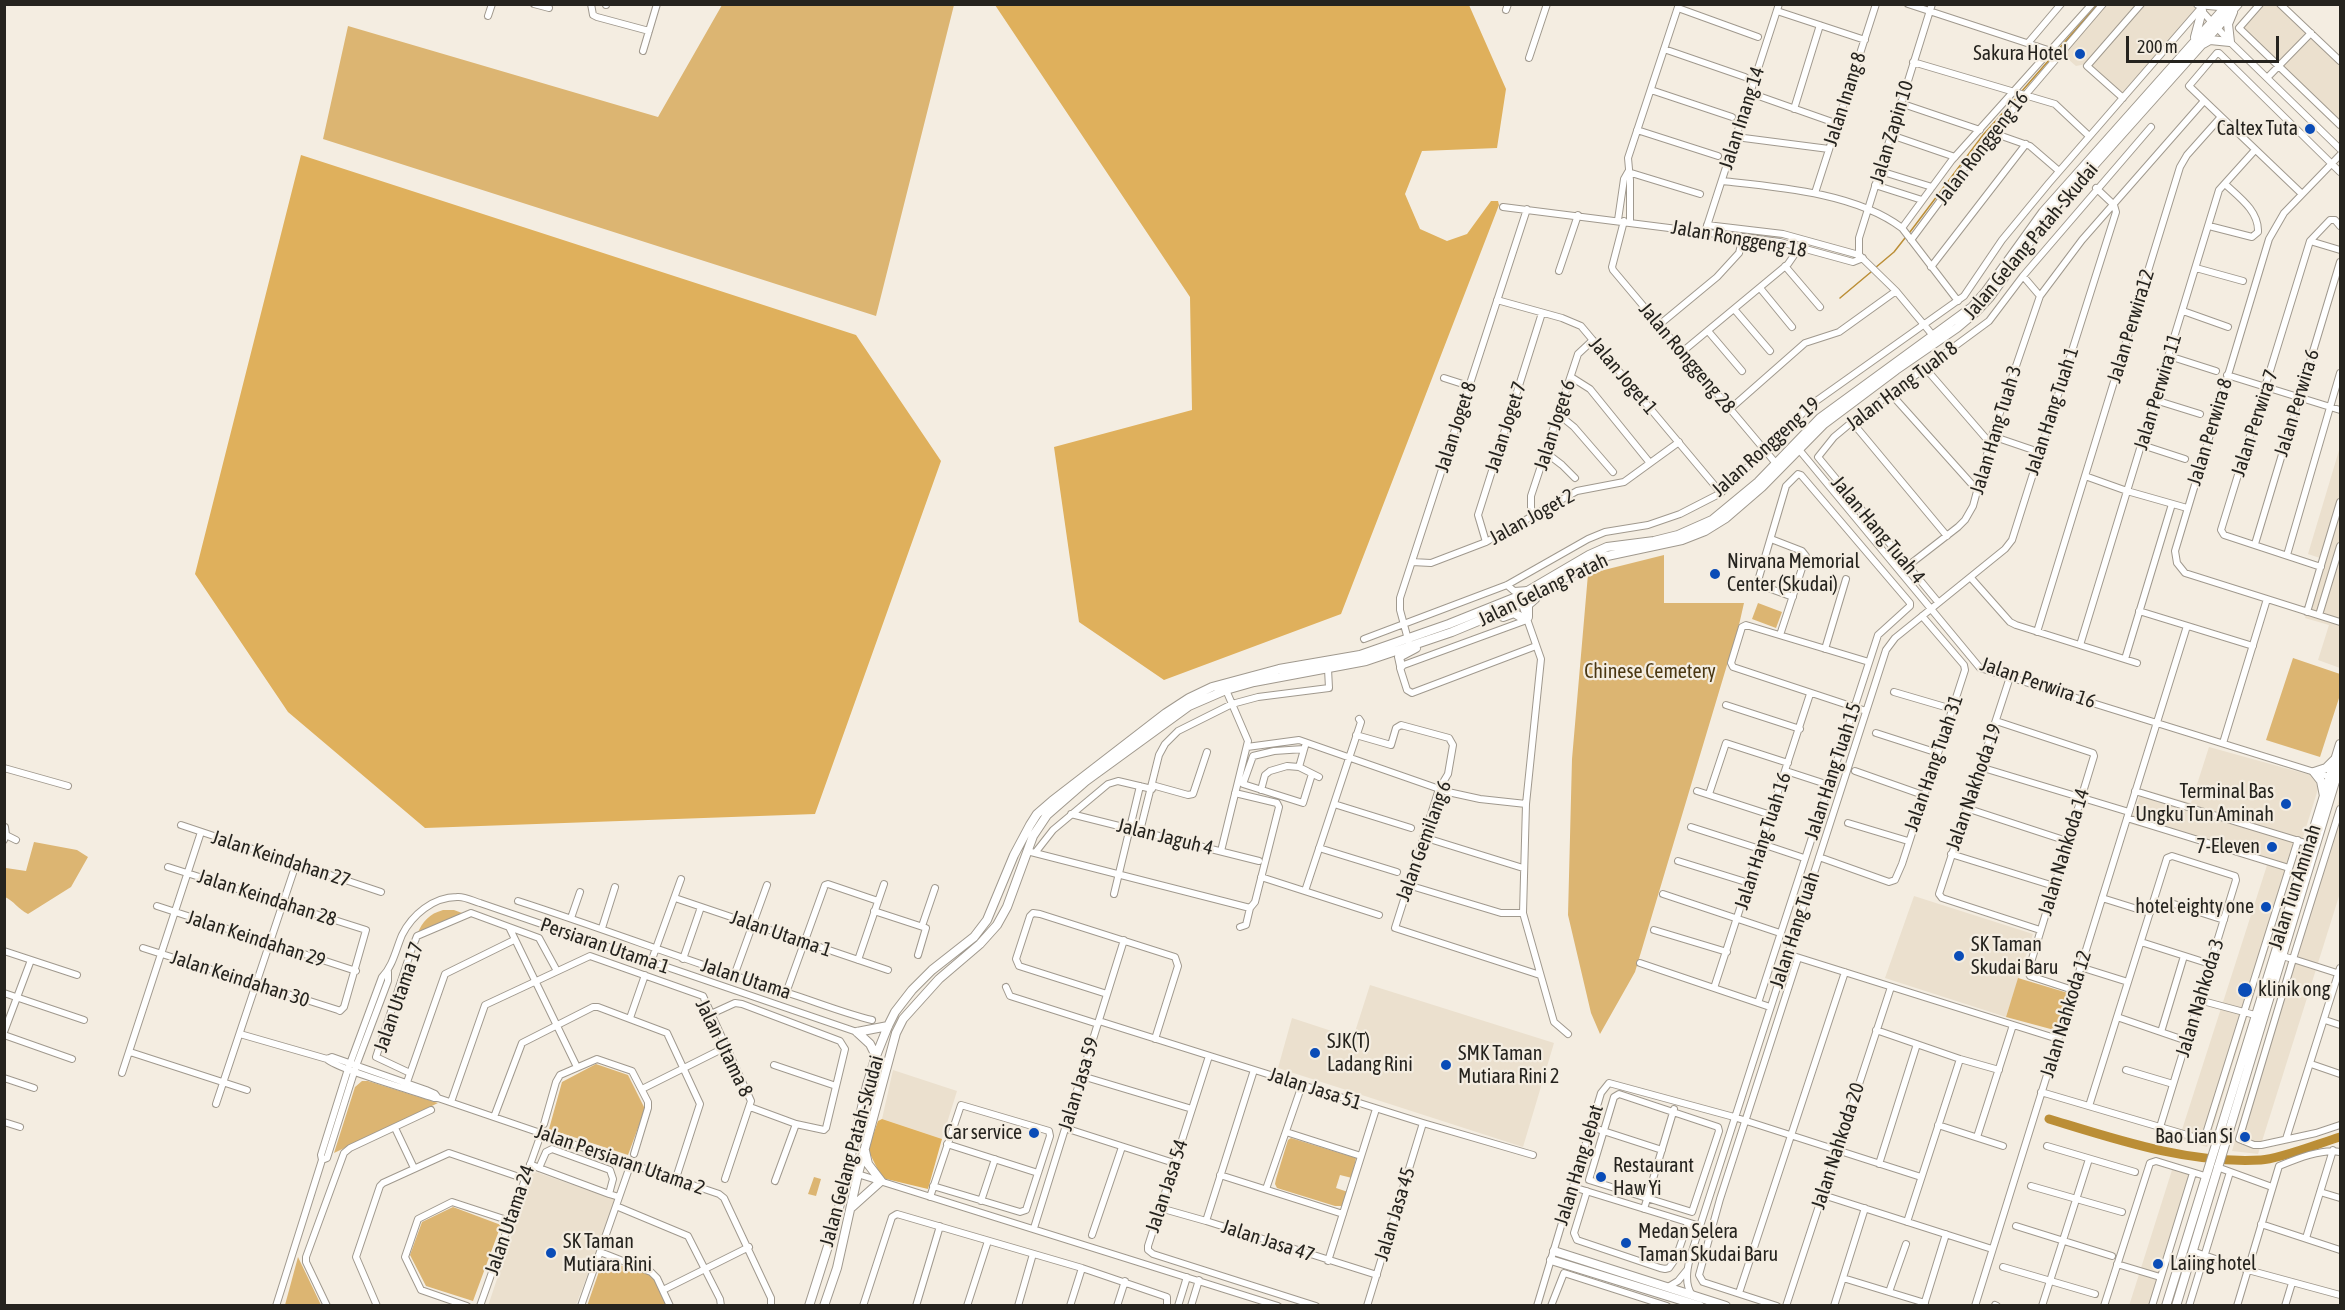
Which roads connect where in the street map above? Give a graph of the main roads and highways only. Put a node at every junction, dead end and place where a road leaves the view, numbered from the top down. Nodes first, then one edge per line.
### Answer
1 (2226, 4) edge
2 (2238, 4) edge
3 (2199, 7) edge
4 (2214, 24) junction
5 (2195, 45) junction
6 (1797, 447) joint
7 (1542, 588) junction
8 (1519, 600) junction
9 (1475, 623) junction
10 (1442, 635) junction
11 (1409, 642) junction
12 (1401, 666) road end
13 (1252, 675) junction
14 (1228, 681) joint
15 (1226, 690) junction
16 (1193, 696) junction
17 (2340, 744) edge
18 (2337, 755) junction
19 (2340, 765) edge
20 (2337, 781) edge
21 (2328, 796) junction
22 (888, 1026) junction
23 (876, 1056) junction
24 (2221, 1140) junction
25 (864, 1149) junction
26 (2214, 1166) junction
27 (851, 1209) junction
28 (1554, 1251) road end
29 (1551, 1260) road end
30 (1596, 1269) junction
31 (809, 1305) edge
32 (824, 1305) edge
33 (1700, 1305) edge
34 (1726, 1305) edge
35 (2166, 1305) edge
36 (2176, 1305) edge

1 - 3 main road
1 - 4 main road, Jalan Gelang Patah-Skudai
2 - 4 main road, Jalan Gelang Patah-Skudai
2 - 5 main road
3 - 5 main road
4 - 5 main road, Jalan Gelang Patah-Skudai
5 - 6 main road, Jalan Gelang Patah-Skudai
6 - 7 main road, Jalan Gelang Patah
7 - 8 main road, Jalan Gelang Patah
7 - 9 main road
8 - 9 main road, Jalan Gelang Patah
8 - 11 main road, Jalan Gelang Patah
9 - 10 main road, Jalan Gelang Patah
10 - 11 main road, Jalan Gelang Patah
10 - 12 main road
11 - 13 main road, Jalan Gelang Patah
11 - 15 main road, Jalan Gelang Patah
13 - 14 main road, Jalan Gelang Patah
13 - 15 main road
14 - 16 main road, Jalan Gelang Patah-Skudai
15 - 16 main road
15 - 25 main road, Jalan Gelang Patah-Skudai
16 - 22 main road, Jalan Gelang Patah-Skudai
17 - 18 main road, Jalan Tun Aminah
18 - 20 main road, Jalan Tun Aminah
18 - 21 main road
19 - 20 main road, Jalan Tun Aminah
20 - 21 main road
20 - 21 main road, Jalan Tun Aminah
21 - 24 main road, Jalan Tun Aminah
21 - 24 main road, Jalan Tun Aminah
22 - 23 main road, Jalan Gelang Patah-Skudai
22 - 23 main road
23 - 31 main road, Jalan Gelang Patah-Skudai
24 - 26 main road, Jalan Tun Aminah
25 - 27 main road, Jalan Gelang Patah-Skudai
25 - 27 main road
26 - 35 main road, Jalan Tun Aminah
26 - 36 main road, Jalan Tun Aminah
27 - 32 main road, Jalan Gelang Patah-Skudai
28 - 30 main road
29 - 30 main road
30 - 33 main road
30 - 34 main road
31 - 32 main road

